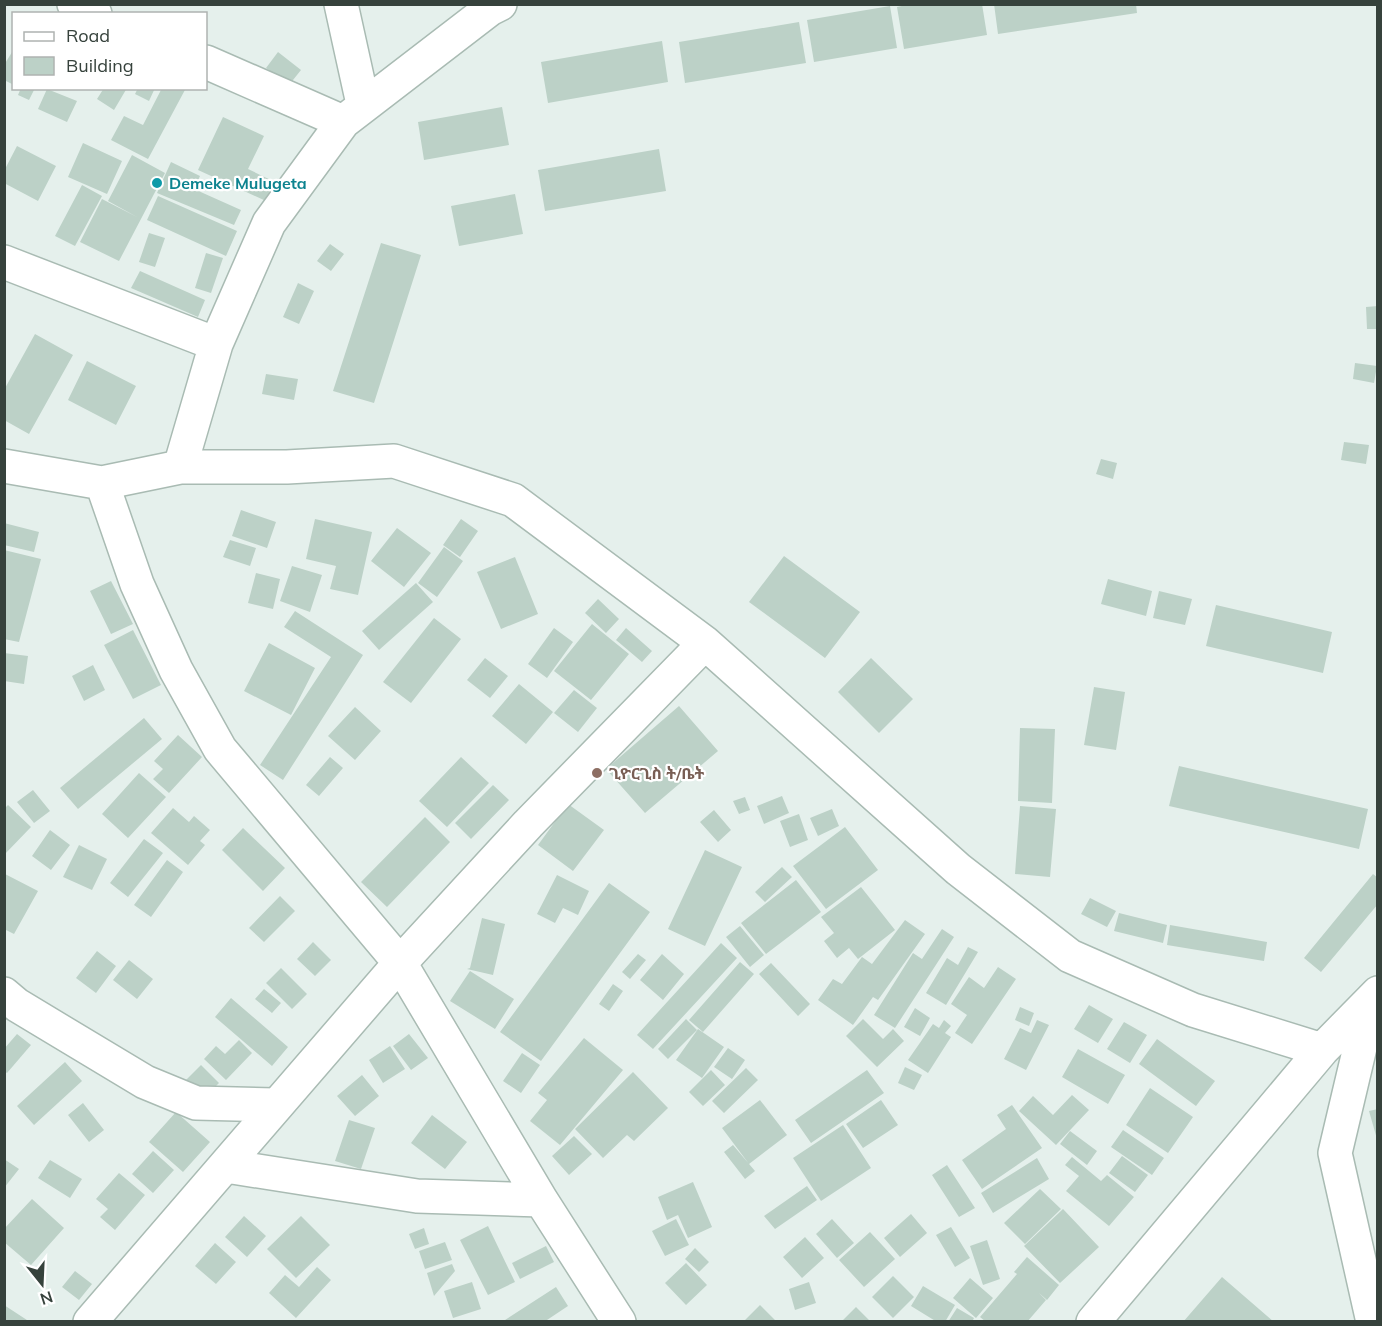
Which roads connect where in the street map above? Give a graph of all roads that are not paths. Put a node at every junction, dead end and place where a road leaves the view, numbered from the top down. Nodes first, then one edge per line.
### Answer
1 (74, 4) edge
2 (341, 4) edge
3 (500, 4) edge
4 (91, 12) edge
5 (207, 62) edge
6 (353, 113) junction
7 (4, 262) edge
8 (216, 344) junction
9 (4, 466) edge
10 (180, 467) junction
11 (102, 483) junction
12 (705, 644) junction
13 (399, 963) junction
14 (4, 994) edge
15 (1374, 1001) edge
16 (1322, 1050) junction
17 (275, 1105) junction
18 (226, 1166) junction
19 (541, 1200) junction
20 (90, 1322) edge
21 (619, 1322) edge
22 (1093, 1322) edge
23 (1373, 1322) edge

1 - 4 street
2 - 6 street
3 - 6 street
5 - 6 street
6 - 8 street
7 - 8 street
8 - 10 street
9 - 11 street
10 - 11 street
10 - 12 street
11 - 13 street
12 - 13 street
12 - 16 street
13 - 17 street
13 - 19 street
14 - 17 street
15 - 16 street
15 - 23 street
16 - 22 street
17 - 18 street
18 - 19 street
18 - 20 street
19 - 21 street

